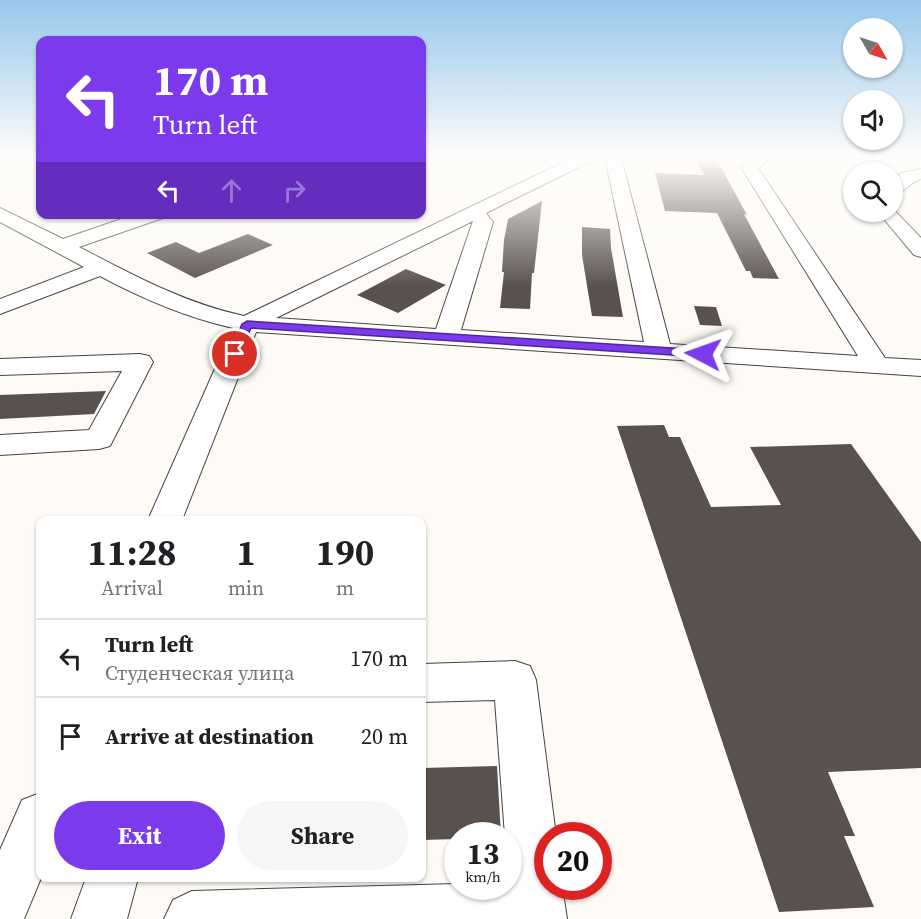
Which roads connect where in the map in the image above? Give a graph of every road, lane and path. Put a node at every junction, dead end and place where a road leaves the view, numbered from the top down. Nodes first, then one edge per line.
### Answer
1 (494, 201) edge
2 (623, 201) edge
3 (771, 201) edge
4 (471, 212) junction
5 (0, 214) edge
6 (142, 219) edge
7 (896, 222) edge
8 (24, 226) junction
9 (0, 234) edge
10 (61, 247) junction
11 (921, 251) edge
12 (100, 268) junction
13 (0, 307) edge
14 (247, 324) junction
15 (446, 337) junction
16 (659, 351) junction
17 (877, 365) junction
18 (0, 368) edge
19 (921, 368) edge
20 (0, 445) edge
21 (167, 516) edge
22 (426, 683) edge
23 (36, 827) edge
24 (111, 882) edge
25 (0, 912) edge
26 (539, 914) edge
27 (99, 919) edge
28 (192, 919) edge

1 - 4 street
2 - 16 street
3 - 17 street
4 - 14 street
4 - 15 street
5 - 8 street
6 - 10 street
7 - 11 street
8 - 9 street
8 - 10 street
10 - 12 street
12 - 13 street
12 - 14 street
14 - 15 street
14 - 21 street
15 - 16 street
16 - 17 street
17 - 19 street
18 - 20 street
22 - 26 street
23 - 25 street
24 - 27 street
26 - 28 street

